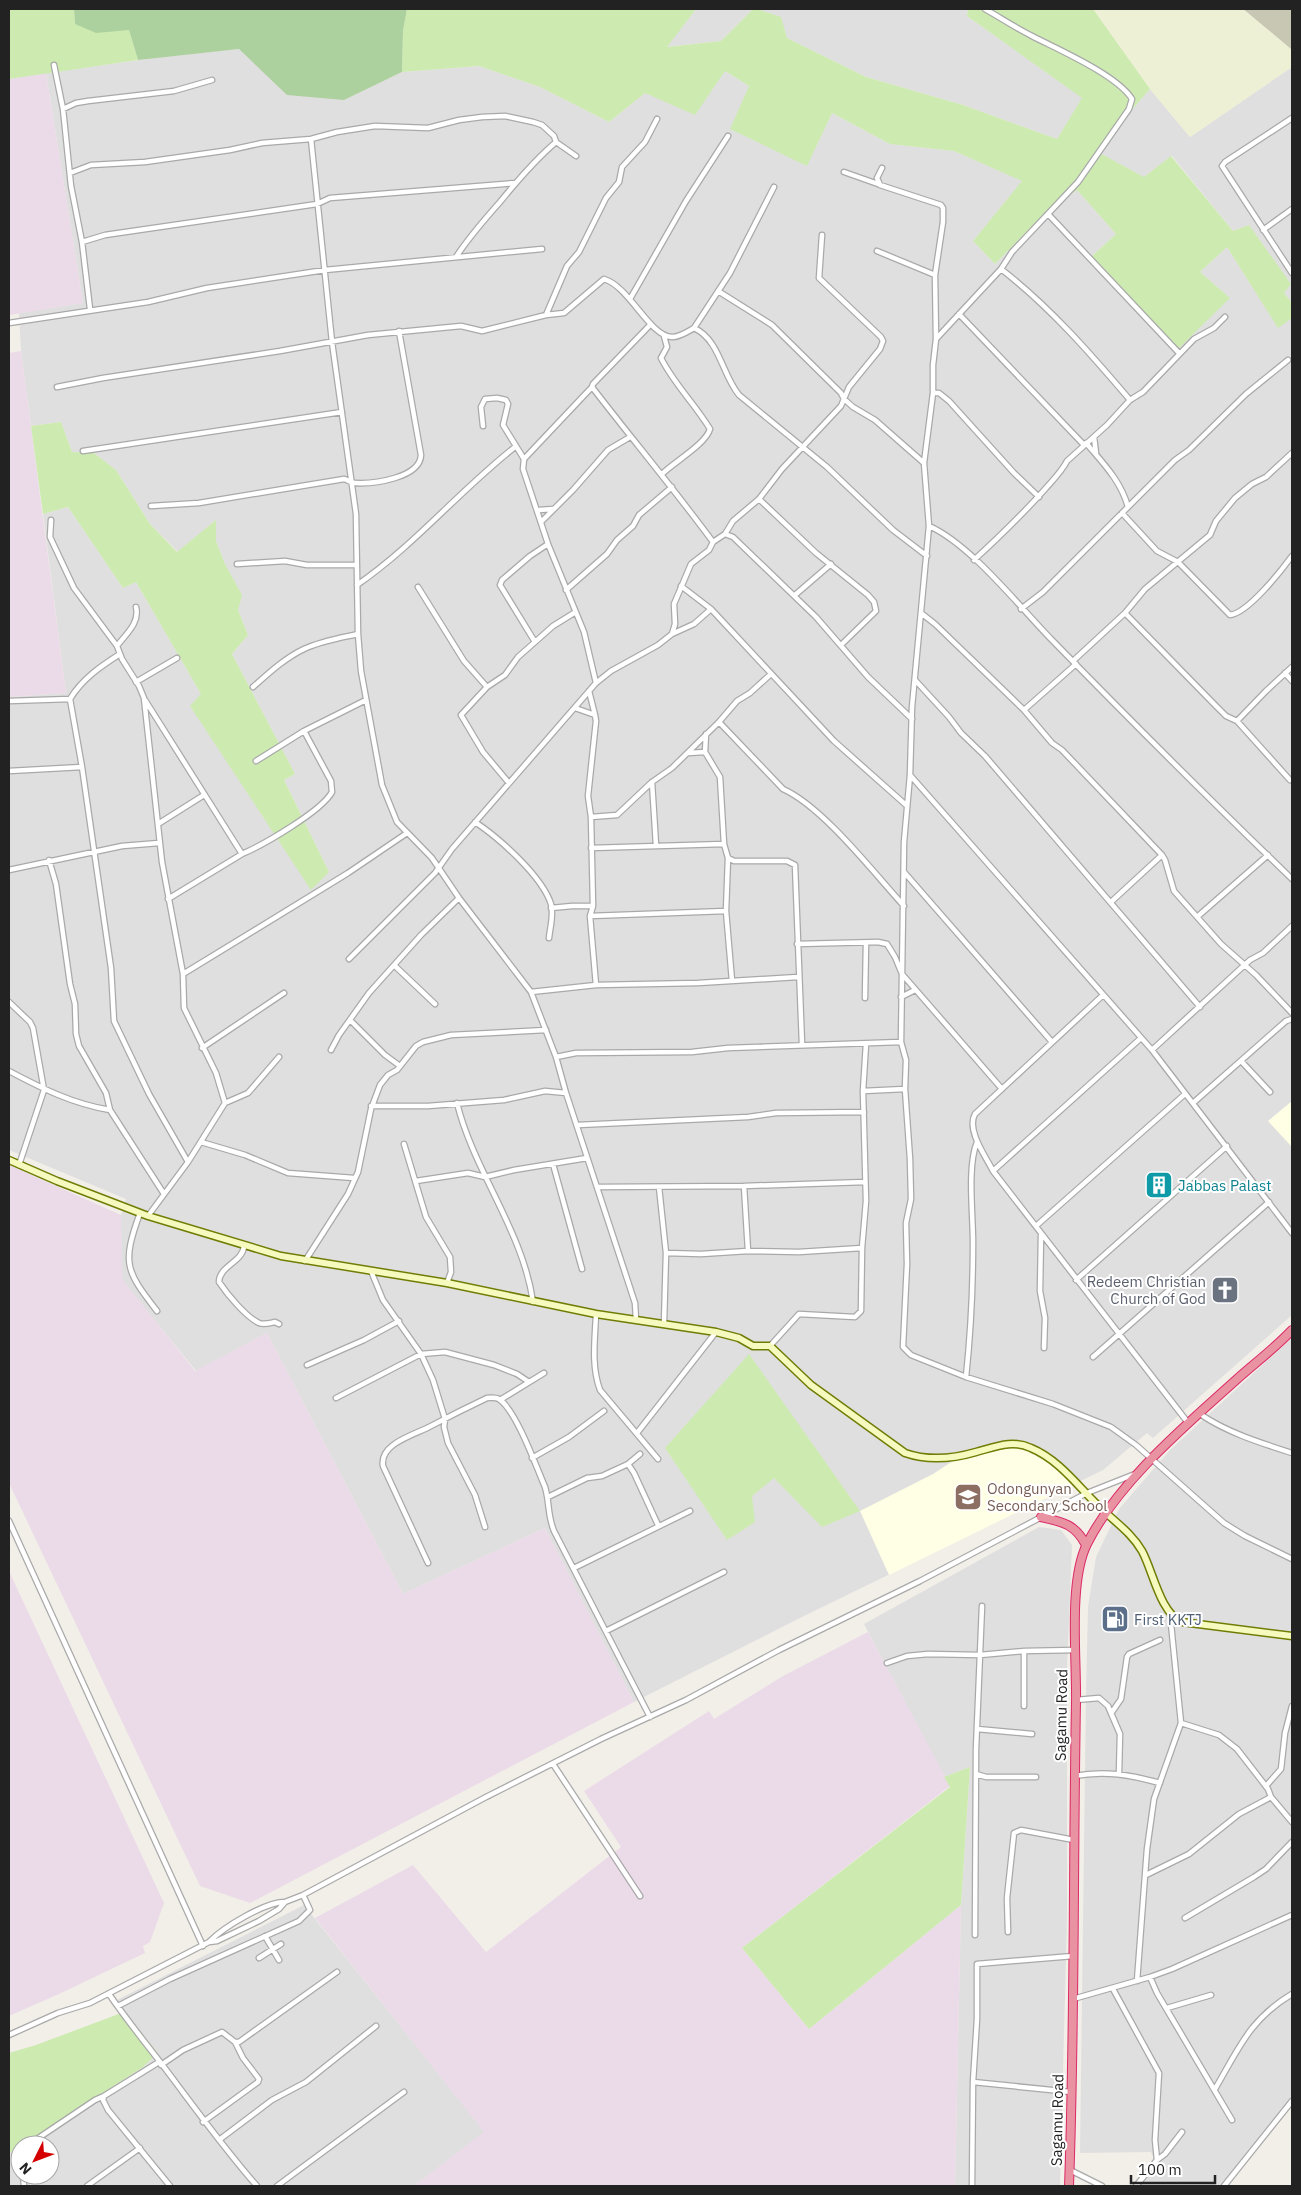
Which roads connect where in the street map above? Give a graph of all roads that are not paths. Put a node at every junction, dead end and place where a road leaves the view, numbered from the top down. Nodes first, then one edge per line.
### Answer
1 (986, 9) edge
2 (54, 65) dead end
3 (212, 80) dead end
4 (63, 109) junction
5 (1292, 118) edge
6 (657, 119) dead end
7 (728, 136) dead end
8 (310, 139) junction
9 (556, 142) junction
10 (576, 156) dead end
11 (882, 168) dead end
12 (844, 172) dead end
13 (70, 173) junction
14 (516, 183) junction
15 (878, 184) junction
16 (774, 187) dead end
17 (317, 204) junction
18 (1292, 209) edge
19 (1048, 214) junction
20 (1263, 230) junction
21 (822, 235) dead end
22 (82, 242) junction
23 (542, 249) dead end
24 (876, 251) dead end
25 (456, 257) junction
26 (1001, 269) junction
27 (325, 270) junction
28 (1292, 273) edge
29 (935, 275) junction
30 (718, 291) junction
31 (630, 299) junction
32 (90, 309) junction
33 (959, 314) junction
34 (546, 315) junction
35 (1225, 317) dead end
36 (9, 323) edge
37 (651, 324) junction
38 (694, 328) junction
39 (399, 331) junction
40 (664, 336) junction
41 (936, 339) junction
42 (332, 342) junction
43 (1179, 353) junction
44 (1288, 360) dead end
45 (57, 387) dead end
46 (592, 387) junction
47 (933, 393) junction
48 (844, 399) junction
49 (1130, 400) junction
50 (342, 412) junction
51 (483, 426) dead end
52 (1094, 436) junction
53 (630, 438) junction
54 (1085, 444) junction
55 (515, 447) junction
56 (802, 448) junction
57 (83, 451) dead end
58 (1292, 453) edge
59 (1096, 455) junction
60 (524, 460) junction
61 (924, 463) junction
62 (662, 474) junction
63 (353, 484) junction
64 (672, 487) junction
65 (1039, 497) junction
66 (759, 499) junction
67 (151, 506) dead end
68 (1128, 507) junction
69 (553, 509) junction
70 (538, 510) junction
71 (1122, 513) junction
72 (51, 520) dead end
73 (542, 520) junction
74 (929, 526) junction
75 (729, 527) junction
76 (725, 534) junction
77 (732, 537) junction
78 (713, 542) junction
79 (548, 544) junction
80 (928, 544) junction
81 (916, 549) junction
82 (926, 556) junction
83 (1292, 556) edge
84 (1167, 557) junction
85 (974, 560) junction
86 (1178, 562) junction
87 (237, 564) dead end
88 (831, 564) junction
89 (357, 565) junction
90 (1169, 569) junction
91 (356, 585) junction
92 (681, 586) junction
93 (418, 587) dead end
94 (566, 590) junction
95 (794, 596) junction
96 (136, 607) dead end
97 (712, 609) junction
98 (1021, 609) junction
99 (574, 613) junction
100 (921, 613) junction
101 (1125, 613) junction
102 (358, 634) junction
103 (672, 634) junction
104 (535, 642) junction
105 (841, 644) junction
106 (117, 646) junction
107 (120, 654) junction
108 (177, 658) dead end
109 (1074, 663) junction
110 (1292, 667) edge
111 (771, 674) junction
112 (1285, 674) junction
113 (915, 680) junction
114 (1292, 681) edge
115 (136, 682) junction
116 (596, 683) junction
117 (253, 686) dead end
118 (486, 687) junction
119 (922, 688) junction
120 (914, 689) junction
121 (589, 691) junction
122 (144, 698) junction
123 (70, 699) junction
124 (366, 700) junction
125 (9, 701) edge
126 (912, 707) junction
127 (575, 708) junction
128 (1024, 710) junction
129 (903, 711) junction
130 (594, 715) junction
131 (912, 719) junction
132 (1238, 721) junction
133 (719, 722) junction
134 (304, 731) junction
135 (706, 734) junction
136 (705, 752) junction
137 (688, 753) junction
138 (256, 761) dead end
139 (82, 768) junction
140 (9, 771) edge
141 (910, 775) junction
142 (1290, 780) dead end
143 (509, 782) junction
144 (652, 782) junction
145 (642, 791) junction
146 (652, 794) junction
147 (204, 795) junction
148 (906, 805) junction
149 (591, 817) junction
150 (475, 822) junction
151 (158, 824) junction
152 (407, 833) junction
153 (159, 843) junction
154 (724, 844) junction
155 (656, 846) junction
156 (591, 848) junction
157 (94, 852) junction
158 (242, 854) junction
159 (1162, 855) junction
160 (1268, 855) junction
161 (728, 858) junction
162 (49, 860) junction
163 (734, 861) junction
164 (728, 866) junction
165 (437, 868) junction
166 (9, 870) edge
167 (904, 872) junction
168 (1292, 878) edge
169 (911, 880) junction
170 (903, 883) junction
171 (459, 898) junction
172 (168, 899) junction
173 (1111, 902) junction
174 (593, 906) junction
175 (904, 906) junction
176 (552, 908) junction
177 (726, 911) junction
178 (590, 916) junction
179 (1197, 917) junction
180 (1292, 926) edge
181 (549, 938) dead end
182 (866, 943) junction
183 (797, 944) junction
184 (348, 959) dead end
185 (1244, 965) junction
186 (395, 966) junction
187 (183, 974) junction
188 (902, 974) junction
189 (798, 977) junction
190 (732, 980) junction
191 (596, 984) junction
192 (915, 990) junction
193 (284, 992) dead end
194 (531, 992) junction
195 (1102, 996) junction
196 (901, 997) junction
197 (865, 998) dead end
198 (9, 1002) edge
199 (435, 1004) dead end
200 (1200, 1006) junction
201 (1292, 1013) edge
202 (1292, 1019) edge
203 (350, 1020) junction
204 (546, 1030) junction
205 (1141, 1038) junction
206 (901, 1042) junction
207 (1052, 1042) junction
208 (802, 1044) junction
209 (866, 1044) junction
210 (202, 1048) junction
211 (331, 1050) dead end
212 (1152, 1050) junction
213 (279, 1057) dead end
214 (556, 1057) junction
215 (1242, 1062) junction
216 (400, 1066) junction
217 (9, 1070) edge
218 (1002, 1088) junction
219 (44, 1090) junction
220 (905, 1090) junction
221 (863, 1091) junction
222 (1270, 1092) dead end
223 (566, 1093) junction
224 (1185, 1094) junction
225 (225, 1103) junction
226 (457, 1103) junction
227 (1193, 1103) junction
228 (371, 1106) junction
229 (110, 1110) junction
230 (864, 1112) junction
231 (578, 1125) junction
232 (201, 1142) junction
233 (977, 1142) junction
234 (404, 1144) dead end
235 (1227, 1146) junction
236 (587, 1158) junction
237 (9, 1160) edge
238 (188, 1162) junction
239 (553, 1164) junction
240 (19, 1165) junction
241 (993, 1172) junction
242 (485, 1177) junction
243 (354, 1178) junction
244 (416, 1181) junction
245 (865, 1182) junction
246 (744, 1186) junction
247 (597, 1187) junction
248 (659, 1187) junction
249 (164, 1194) junction
250 (1269, 1202) junction
251 (140, 1213) junction
252 (148, 1216) junction
253 (1036, 1226) junction
254 (1292, 1233) edge
255 (1041, 1235) junction
256 (244, 1246) junction
257 (862, 1248) junction
258 (748, 1251) junction
259 (666, 1254) junction
260 (305, 1261) junction
261 (582, 1269) dead end
262 (371, 1271) junction
263 (1076, 1280) junction
264 (447, 1283) junction
265 (533, 1302) junction
266 (157, 1311) dead end
267 (596, 1314) junction
268 (636, 1320) junction
269 (399, 1322) junction
270 (279, 1324) dead end
271 (664, 1324) junction
272 (716, 1332) junction
273 (1121, 1335) junction
274 (1291, 1335) edge
275 (770, 1346) junction
276 (1044, 1348) dead end
277 (421, 1354) junction
278 (1093, 1357) dead end
279 (307, 1365) dead end
280 (544, 1373) dead end
281 (966, 1377) junction
282 (529, 1382) junction
283 (336, 1398) dead end
284 (500, 1400) junction
285 (604, 1411) dead end
286 (1200, 1414) junction
287 (444, 1419) junction
288 (1189, 1424) junction
289 (637, 1433) junction
290 (1292, 1453) edge
291 (640, 1454) dead end
292 (532, 1458) junction
293 (658, 1459) dead end
294 (1151, 1460) junction
295 (628, 1464) junction
296 (1139, 1473) junction
297 (1087, 1493) junction
298 (548, 1497) junction
299 (690, 1511) dead end
300 (1106, 1513) junction
301 (1041, 1517) junction
302 (9, 1521) edge
303 (658, 1525) junction
304 (485, 1527) dead end
305 (1086, 1545) junction
306 (1292, 1559) edge
307 (428, 1563) dead end
308 (574, 1568) junction
309 (724, 1572) dead end
310 (982, 1606) dead end
311 (1170, 1614) junction
312 (606, 1631) junction
313 (1292, 1636) edge
314 (1160, 1640) dead end
315 (1076, 1650) junction
316 (1024, 1651) junction
317 (980, 1655) junction
318 (887, 1663) dead end
319 (1076, 1700) junction
320 (1024, 1706) dead end
321 (1292, 1706) edge
322 (1112, 1712) junction
323 (650, 1717) junction
324 (1181, 1723) junction
325 (977, 1729) junction
326 (1032, 1734) dead end
327 (553, 1764) junction
328 (1119, 1773) junction
329 (976, 1774) junction
330 (1074, 1776) junction
331 (1036, 1777) dead end
332 (1160, 1783) junction
333 (1266, 1786) junction
334 (1271, 1798) junction
335 (1292, 1822) edge
336 (1074, 1840) junction
337 (1292, 1842) edge
338 (1146, 1875) junction
339 (304, 1895) junction
340 (640, 1896) dead end
341 (285, 1902) junction
342 (1292, 1915) edge
343 (1185, 1918) dead end
344 (1008, 1932) dead end
345 (975, 1935) dead end
346 (265, 1936) junction
347 (209, 1942) junction
348 (281, 1944) dead end
349 (203, 1946) junction
350 (273, 1950) junction
351 (1073, 1956) junction
352 (259, 1958) dead end
353 (279, 1960) dead end
354 (337, 1972) dead end
355 (1150, 1977) junction
356 (1137, 1981) junction
357 (1113, 1989) junction
358 (110, 1994) junction
359 (1292, 1994) edge
360 (1211, 1995) dead end
361 (1072, 1999) junction
362 (118, 2006) junction
363 (1167, 2008) junction
364 (376, 2026) dead end
365 (9, 2035) edge
366 (235, 2042) junction
367 (160, 2063) junction
368 (973, 2082) junction
369 (1214, 2089) junction
370 (404, 2092) dead end
371 (1071, 2092) junction
372 (104, 2096) junction
373 (1292, 2101) edge
374 (1232, 2120) dead end
375 (203, 2122) junction
376 (1182, 2132) dead end
377 (43, 2135) edge
378 (219, 2140) junction
379 (140, 2148) junction
380 (1157, 2160) junction
381 (1070, 2170) junction
382 (87, 2186) edge
383 (170, 2186) edge
384 (257, 2186) edge
385 (276, 2186) edge
386 (972, 2186) edge
387 (1069, 2186) edge
388 (1102, 2186) edge
389 (1136, 2186) edge
390 (1224, 2186) edge

1 - 19 street
2 - 4 street
3 - 4 street
4 - 13 street
5 - 20 street
6 - 34 street
7 - 31 street
8 - 9 street
8 - 13 street
8 - 17 street
9 - 10 street
9 - 14 street
11 - 15 street
12 - 15 street
13 - 22 street
14 - 17 street
14 - 25 street
15 - 29 street
16 - 30 street
17 - 22 street
17 - 27 street
18 - 20 street
19 - 26 street
19 - 43 street
20 - 28 street
21 - 48 street
22 - 32 street
23 - 25 street
24 - 29 street
25 - 27 street
26 - 33 street
26 - 49 street
27 - 32 street
27 - 42 street
29 - 41 street
30 - 38 street
30 - 48 street
31 - 34 street
31 - 37 street
32 - 36 street
33 - 41 street
33 - 54 street
34 - 39 street
35 - 43 street
37 - 40 street
37 - 46 street
38 - 40 street
38 - 56 street
39 - 42 street
39 - 63 street
40 - 62 street
41 - 47 street
42 - 45 street
42 - 50 street
43 - 49 street
44 - 68 street
46 - 53 street
46 - 60 street
47 - 61 street
47 - 65 street
48 - 56 street
48 - 61 street
49 - 52 street
50 - 57 street
50 - 63 street
51 - 55 street
52 - 54 street
52 - 59 street
53 - 62 street
53 - 69 street
54 - 59 street
54 - 65 street
55 - 60 street
55 - 91 street
56 - 66 street
56 - 81 street
58 - 86 street
59 - 68 street
60 - 70 street
61 - 74 street
62 - 64 street
63 - 67 street
63 - 89 street
64 - 78 street
64 - 94 street
65 - 85 street
66 - 75 street
66 - 88 street
68 - 71 street
69 - 70 street
69 - 73 street
70 - 73 street
71 - 84 street
71 - 98 street
72 - 106 street
73 - 79 street
74 - 80 street
74 - 85 street
75 - 76 street
75 - 77 street
76 - 77 street
76 - 78 street
77 - 95 street
78 - 92 street
79 - 94 street
79 - 104 street
80 - 81 street
80 - 82 street
81 - 82 street
82 - 100 street
83 - 86 street
84 - 86 street
84 - 90 street
85 - 98 street
86 - 90 street
87 - 89 street
88 - 95 street
88 - 105 street
89 - 91 street
90 - 101 street
91 - 102 street
92 - 97 street
92 - 103 street
93 - 118 street
94 - 99 street
95 - 105 street
96 - 106 street
97 - 103 street
97 - 111 street
98 - 109 street
99 - 104 street
99 - 116 street
100 - 113 street
100 - 128 street
101 - 109 street
101 - 132 street
102 - 117 street
102 - 124 street
103 - 116 street
104 - 118 street
105 - 129 street
106 - 107 street
107 - 115 street
107 - 123 street
108 - 115 street
109 - 128 street
109 - 160 street
110 - 112 street
111 - 133 street
111 - 148 street
112 - 114 street
112 - 132 street
113 - 119 street
113 - 120 street
115 - 122 street
116 - 121 street
118 - 143 street
119 - 120 street
119 - 173 street
120 - 126 street
121 - 127 street
121 - 130 street
122 - 147 street
122 - 151 street
123 - 125 street
123 - 139 street
124 - 134 street
124 - 152 street
126 - 129 street
126 - 131 street
127 - 130 street
127 - 143 street
128 - 159 street
129 - 131 street
130 - 149 street
131 - 141 street
132 - 142 street
133 - 135 street
133 - 175 street
134 - 138 street
134 - 158 street
135 - 136 street
135 - 137 street
136 - 137 street
136 - 154 street
137 - 144 street
139 - 140 street
139 - 157 street
141 - 148 street
141 - 195 street
143 - 150 street
144 - 145 street
144 - 146 street
145 - 146 street
145 - 149 street
146 - 155 street
147 - 151 street
147 - 158 street
148 - 167 street
149 - 156 street
150 - 165 street
150 - 176 street
151 - 153 street
152 - 165 street
152 - 187 street
153 - 157 street
153 - 172 street
154 - 155 street
154 - 161 street
155 - 156 street
156 - 174 street
157 - 162 street
157 - 238 street
158 - 172 street
159 - 173 street
159 - 179 street
160 - 168 street
160 - 179 street
161 - 163 street
161 - 164 street
162 - 166 street
162 - 229 street
163 - 164 street
163 - 183 street
164 - 177 street
165 - 171 street
165 - 184 street
167 - 169 street
167 - 170 street
169 - 170 street
169 - 207 street
170 - 175 street
171 - 186 street
171 - 194 street
172 - 187 street
173 - 200 street
174 - 176 street
174 - 178 street
175 - 188 street
176 - 181 street
177 - 178 street
177 - 190 street
178 - 191 street
179 - 185 street
180 - 185 street
182 - 183 street
182 - 188 street
182 - 197 street
183 - 189 street
185 - 200 street
185 - 201 street
186 - 199 street
186 - 203 street
187 - 210 street
188 - 192 street
188 - 196 street
189 - 190 street
189 - 208 street
190 - 191 street
191 - 194 street
192 - 196 street
192 - 218 street
193 - 210 street
194 - 204 street
195 - 205 street
195 - 207 street
196 - 206 street
198 - 219 street
200 - 212 street
202 - 215 street
203 - 211 street
203 - 216 street
204 - 214 street
204 - 216 street
205 - 212 street
205 - 241 street
206 - 209 street
206 - 220 street
207 - 218 street
208 - 209 street
208 - 214 street
209 - 221 street
210 - 225 street
212 - 224 street
213 - 225 street
214 - 223 street
215 - 222 street
215 - 227 street
216 - 228 street
217 - 219 street
218 - 233 street
219 - 229 street
219 - 240 street
220 - 221 street
220 - 281 street
221 - 230 street
223 - 226 street
223 - 231 street
224 - 227 street
224 - 253 street
225 - 232 street
226 - 228 street
226 - 242 street
227 - 235 street
228 - 243 street
229 - 249 street
230 - 231 street
230 - 245 street
231 - 236 street
232 - 238 street
232 - 243 street
233 - 241 street
233 - 281 street
234 - 244 street
235 - 250 street
235 - 263 street
236 - 239 street
236 - 247 street
237 - 240 street
238 - 249 street
239 - 242 street
239 - 261 street
240 - 251 street
241 - 253 street
242 - 244 street
242 - 265 street
243 - 260 street
244 - 264 street
245 - 246 street
245 - 257 street
246 - 248 street
246 - 258 street
247 - 248 street
247 - 268 street
248 - 259 street
249 - 252 street
250 - 254 street
250 - 273 street
251 - 252 street
251 - 266 street
252 - 256 street
253 - 255 street
255 - 263 street
255 - 276 street
256 - 260 street
256 - 270 street
257 - 258 street
257 - 275 street
258 - 259 street
259 - 271 street
260 - 262 street
262 - 264 street
262 - 269 street
263 - 273 street
264 - 265 street
265 - 267 street
267 - 268 street
267 - 289 street
268 - 271 street
269 - 277 street
269 - 279 street
271 - 272 street
272 - 275 street
272 - 289 street
273 - 278 street
273 - 288 street
274 - 286 highway, Sagamu Road
275 - 297 street
277 - 282 street
277 - 283 street
277 - 287 street
280 - 282 street
281 - 294 street
282 - 284 street
284 - 287 street
284 - 292 street
285 - 292 street
286 - 288 highway, Sagamu Road
286 - 290 street
287 - 304 street
287 - 307 street
288 - 294 highway, Sagamu Road
289 - 293 street
291 - 295 street
292 - 298 street
294 - 296 highway, Sagamu Road
294 - 306 street
295 - 298 street
295 - 303 street
296 - 297 street
296 - 300 highway, Sagamu Road
297 - 300 street
297 - 301 street
298 - 308 street
299 - 303 street
300 - 305 highway, Sagamu Road
300 - 311 street
301 - 305 highway
301 - 323 street
302 - 349 street
303 - 308 street
305 - 315 highway, Sagamu Road
308 - 312 street
309 - 312 street
310 - 317 street
311 - 313 street
311 - 324 street
312 - 323 street
314 - 322 street
315 - 316 street
315 - 319 highway, Sagamu Road
316 - 317 street
316 - 320 street
317 - 318 street
317 - 325 street
319 - 322 street
319 - 330 highway, Sagamu Road
321 - 333 street
322 - 328 street
323 - 327 street
324 - 332 street
324 - 333 street
325 - 326 street
325 - 329 street
327 - 339 street
327 - 340 street
328 - 330 street
328 - 332 street
329 - 331 street
329 - 345 street
330 - 336 highway, Sagamu Road
332 - 338 street
333 - 334 street
334 - 335 street
334 - 338 street
336 - 344 street
336 - 351 highway, Sagamu Road
337 - 343 street
338 - 356 street
339 - 341 street
339 - 346 street
341 - 347 street
341 - 347 street
342 - 355 street
346 - 350 street
346 - 362 street
347 - 349 street
348 - 350 street
349 - 358 street
350 - 352 street
350 - 353 street
351 - 361 highway, Sagamu Road
351 - 368 street
354 - 366 street
355 - 356 street
355 - 363 street
356 - 357 street
357 - 361 street
357 - 380 street
358 - 362 street
358 - 365 street
359 - 369 street
360 - 363 street
361 - 371 highway, Sagamu Road
362 - 367 street
363 - 369 street
364 - 378 street
366 - 367 street
366 - 375 street
367 - 372 street
367 - 375 street
368 - 371 street
368 - 386 street
369 - 374 street
370 - 385 street
371 - 381 highway, Sagamu Road
372 - 377 street
372 - 379 street
373 - 390 street
375 - 378 street
376 - 380 street
378 - 384 street
379 - 382 street
379 - 383 street
380 - 389 street
381 - 387 highway, Sagamu Road
381 - 388 street

